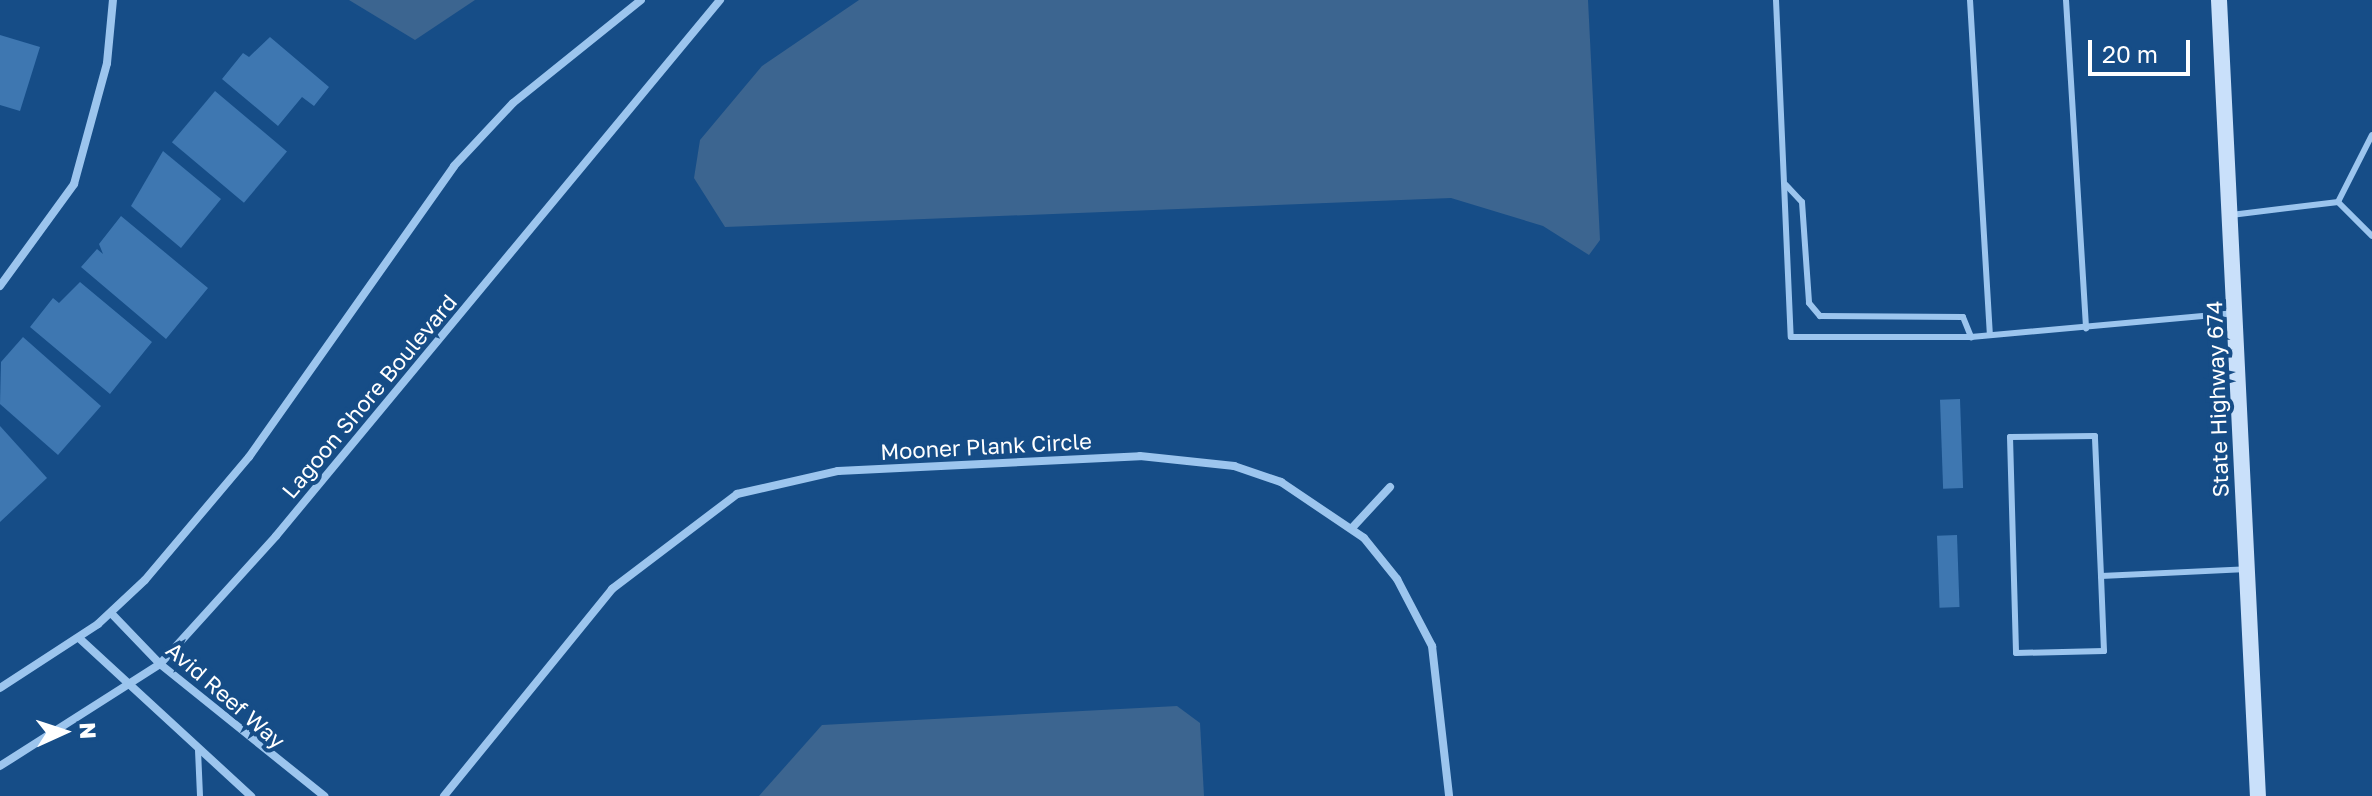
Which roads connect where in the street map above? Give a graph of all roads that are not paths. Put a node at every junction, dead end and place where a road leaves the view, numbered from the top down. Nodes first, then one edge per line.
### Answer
1 (113, 0) edge
2 (641, 0) edge
3 (720, 0) edge
4 (1776, 0) edge
5 (1970, 0) edge
6 (2066, 0) edge
7 (2219, 0) edge
8 (2372, 135) edge
9 (1786, 185) junction
10 (2338, 202) junction
11 (2231, 215) junction
12 (2372, 236) edge
13 (0, 286) edge
14 (2235, 312) junction
15 (2086, 328) junction
16 (1990, 334) junction
17 (1971, 337) junction
18 (1390, 487) dead end
19 (1352, 528) junction
20 (2247, 569) junction
21 (2101, 576) junction
22 (111, 613) junction
23 (79, 638) junction
24 (160, 664) junction
25 (130, 687) junction
26 (0, 688) edge
27 (198, 750) junction
28 (0, 766) edge
29 (200, 796) edge
30 (251, 796) edge
31 (324, 796) edge
32 (444, 796) edge
33 (1449, 796) edge
34 (2258, 796) edge

1 - 13 street
2 - 22 street
3 - 24 street, Lagoon Shore Boulevard
4 - 9 lane
5 - 16 lane
6 - 15 lane
7 - 11 main road, State Highway 674
8 - 10 lane
9 - 17 lane
9 - 17 lane
10 - 11 lane
10 - 12 lane
11 - 14 main road, State Highway 674
14 - 15 lane
14 - 20 main road, State Highway 674
15 - 16 lane
16 - 17 lane
18 - 19 street
19 - 32 street, Mooner Plank Circle
19 - 33 street, Mooner Plank Circle
20 - 21 lane
20 - 34 main road, State Highway 674
21 - 21 lane
22 - 23 street
22 - 24 street, Avid Reef Way
23 - 25 street
23 - 26 street
24 - 25 street, Lagoon Shore Boulevard
24 - 31 street, Avid Reef Way
25 - 27 street
25 - 28 street, Lagoon Shore Boulevard
27 - 29 lane
27 - 30 street

